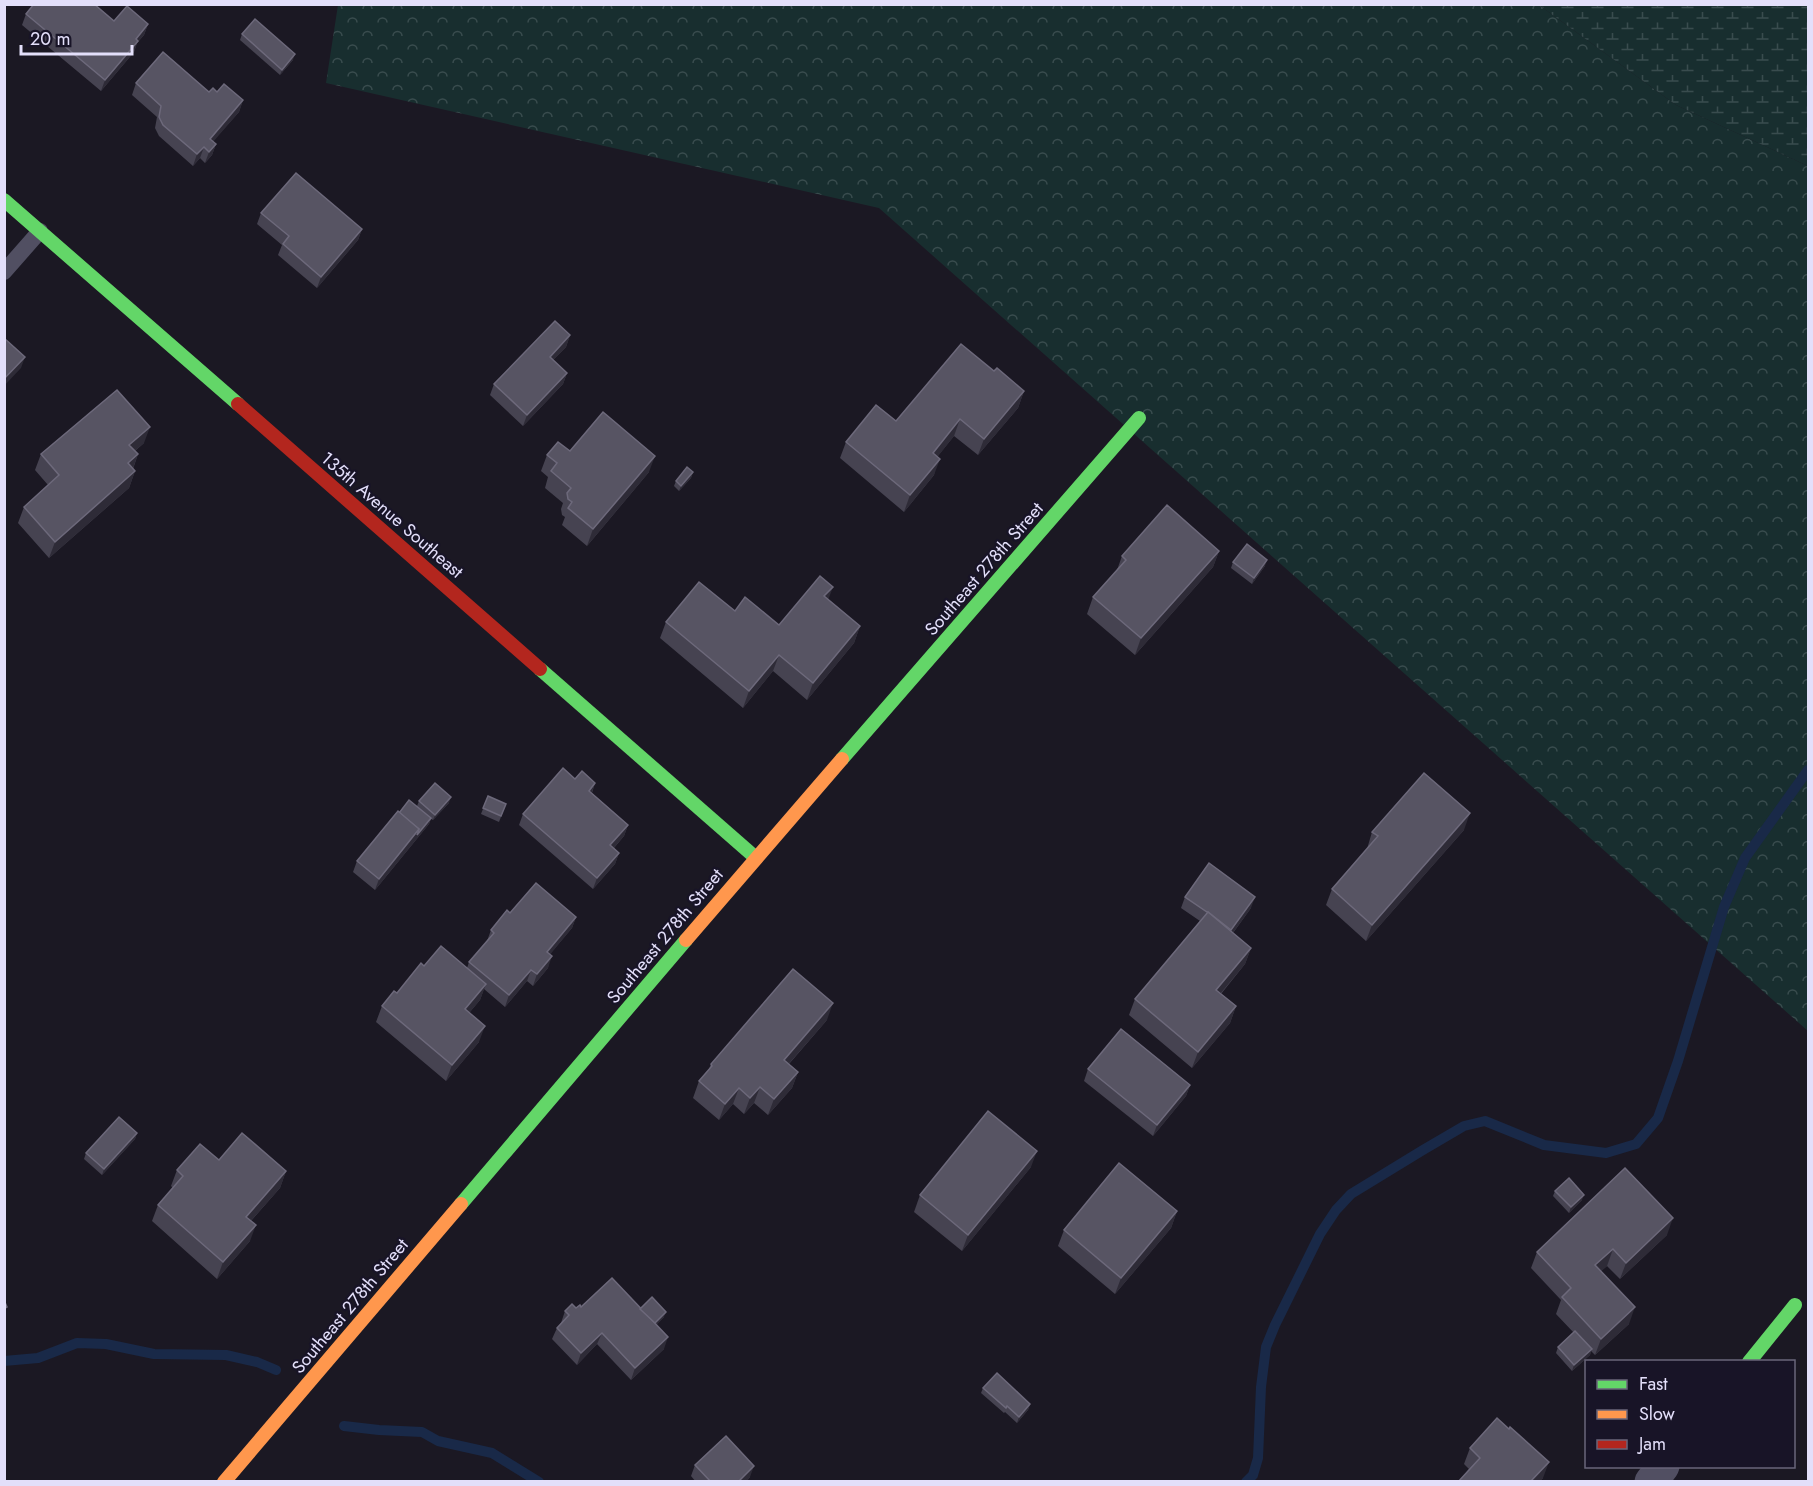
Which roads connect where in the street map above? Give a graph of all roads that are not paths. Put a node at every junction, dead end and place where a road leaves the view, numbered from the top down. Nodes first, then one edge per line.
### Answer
1 (4, 200) edge
2 (40, 231) junction
3 (4, 272) edge
4 (1139, 418) dead end
5 (756, 858) junction
6 (1802, 1307) edge
7 (1751, 1360) edge
8 (1662, 1468) edge
9 (224, 1482) edge
10 (1651, 1482) edge

1 - 2 street, 135th Avenue Southeast
2 - 3 lane
2 - 5 street, 135th Avenue Southeast
4 - 5 street, Southeast 278th Street
5 - 9 street, Southeast 278th Street
6 - 7 street
8 - 10 street

